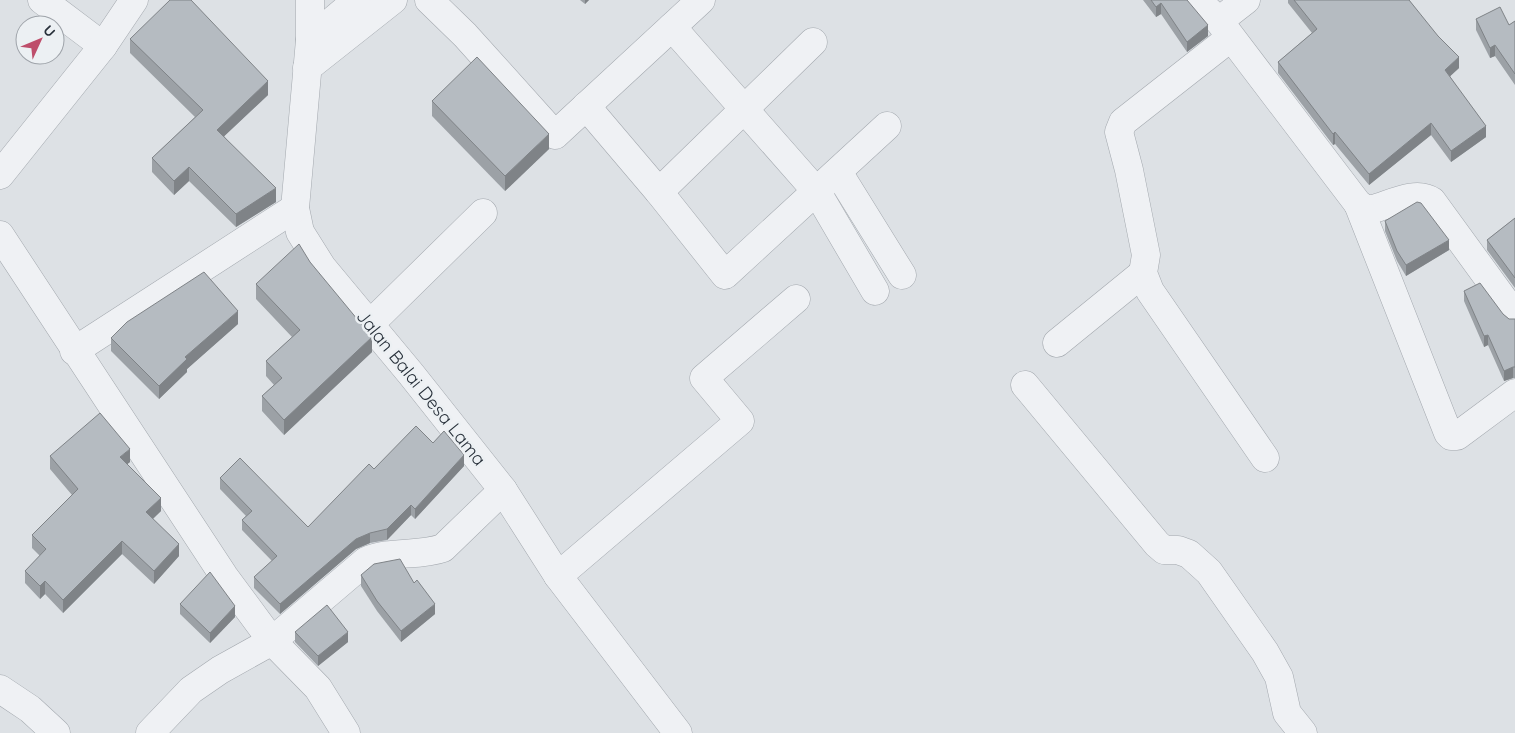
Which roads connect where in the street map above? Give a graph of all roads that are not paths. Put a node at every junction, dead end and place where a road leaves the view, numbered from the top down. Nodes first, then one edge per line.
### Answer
1 (42, 0) edge
2 (134, 0) edge
3 (310, 0) edge
4 (357, 0) edge
5 (392, 0) edge
6 (429, 0) edge
7 (701, 0) edge
8 (1197, 0) edge
9 (1246, 0) edge
10 (672, 27) junction
11 (1224, 30) junction
12 (310, 40) junction
13 (813, 42) dead end
14 (103, 46) junction
15 (307, 68) junction
16 (586, 106) junction
17 (743, 109) junction
18 (887, 126) dead end
19 (838, 172) junction
20 (0, 175) edge
21 (659, 192) junction
22 (817, 192) junction
23 (1358, 204) junction
24 (295, 208) junction
25 (483, 213) dead end
26 (0, 235) edge
27 (1143, 273) junction
28 (902, 275) dead end
29 (875, 291) dead end
30 (796, 299) dead end
31 (1515, 315) edge
32 (369, 325) junction
33 (1057, 343) dead end
34 (74, 351) junction
35 (1025, 385) dead end
36 (1515, 393) edge
37 (1265, 458) dead end
38 (503, 490) junction
39 (558, 576) junction
40 (272, 641) junction
41 (0, 689) edge
42 (56, 733) edge
43 (150, 733) edge
44 (346, 733) edge
45 (678, 733) edge
46 (1303, 733) edge

1 - 14 street
2 - 14 street
3 - 12 street, Jalan Balai Desa Lama
4 - 12 street
5 - 15 street
6 - 16 street
7 - 10 street
8 - 11 street
9 - 11 street
10 - 16 street
10 - 17 street
11 - 23 street
11 - 27 street
12 - 15 street, Jalan Balai Desa Lama
13 - 17 street
14 - 20 street
15 - 24 street, Jalan Balai Desa Lama
16 - 21 street
17 - 21 street
17 - 22 street
18 - 19 street
19 - 22 street
19 - 28 street
21 - 22 street
22 - 29 street
23 - 31 street
23 - 36 street
24 - 32 street, Jalan Balai Desa Lama
24 - 34 street
25 - 32 street
26 - 34 street
27 - 33 street
27 - 37 street
30 - 39 street
32 - 38 street, Jalan Balai Desa Lama
34 - 40 street
35 - 46 street
38 - 39 street, Jalan Balai Desa Lama
38 - 40 street
39 - 45 street, Jalan Balai Desa Lama
40 - 43 street
40 - 44 street
41 - 42 street

